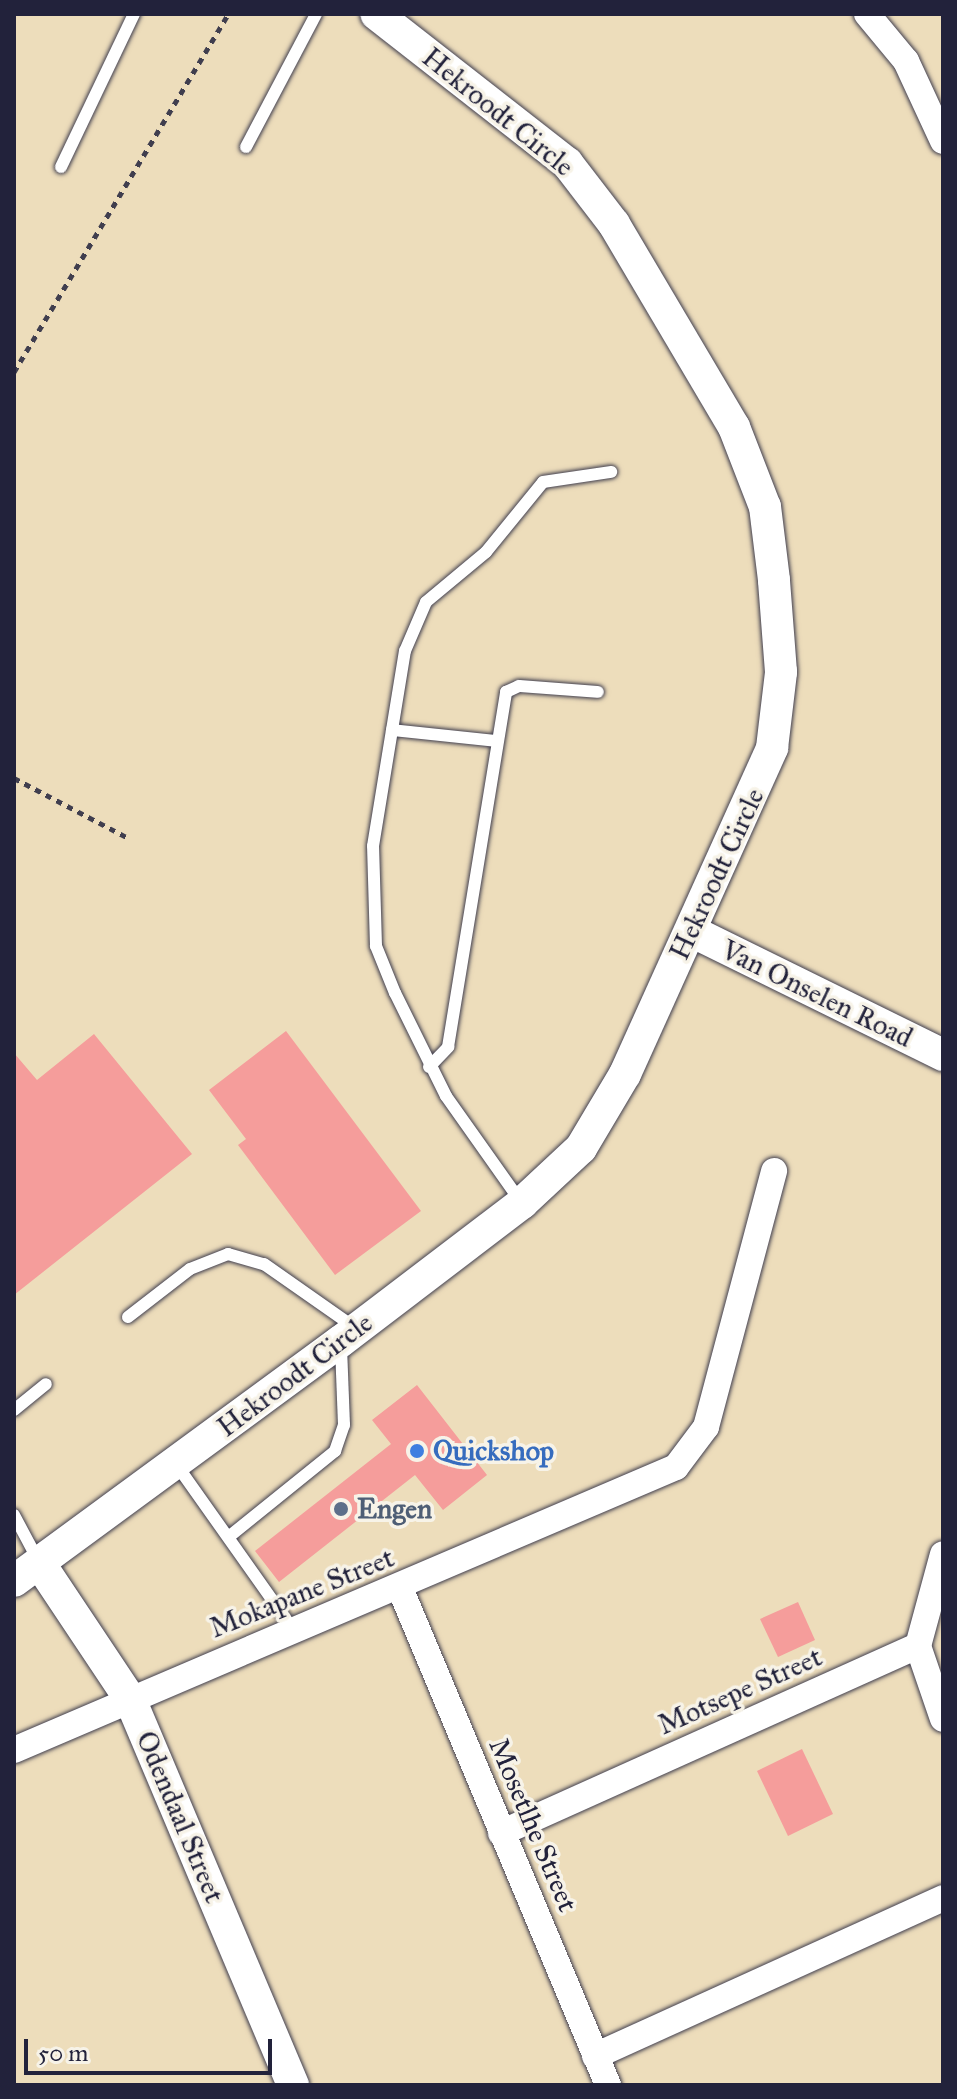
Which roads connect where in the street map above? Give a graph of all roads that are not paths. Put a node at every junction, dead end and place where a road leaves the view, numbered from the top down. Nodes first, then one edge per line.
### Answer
1 (134, 14) edge
2 (316, 14) edge
3 (376, 14) edge
4 (867, 14) edge
5 (943, 141) edge
6 (246, 147) dead end
7 (61, 167) dead end
8 (611, 472) dead end
9 (598, 692) dead end
10 (392, 730) junction
11 (496, 741) junction
12 (691, 931) junction
13 (943, 1055) edge
14 (429, 1067) junction
15 (774, 1171) dead end
16 (522, 1203) junction
17 (128, 1317) dead end
18 (349, 1335) junction
19 (46, 1384) dead end
20 (14, 1410) edge
21 (176, 1464) junction
22 (14, 1515) edge
23 (231, 1535) junction
24 (943, 1554) edge
25 (27, 1572) edge
26 (400, 1588) junction
27 (293, 1629) junction
28 (918, 1646) junction
29 (130, 1699) junction
30 (943, 1719) edge
31 (14, 1750) edge
32 (501, 1833) junction
33 (943, 1898) edge
34 (595, 2056) junction
35 (293, 2085) edge
36 (608, 2085) edge

1 - 7 lane
2 - 6 lane
3 - 12 street, Hekroodt Circle
4 - 5 street
8 - 10 lane
9 - 11 lane
10 - 11 lane
10 - 14 lane
11 - 14 lane
12 - 13 street, Van Onselen Road
12 - 16 street, Hekroodt Circle
14 - 16 lane
15 - 26 street, Mokapane Street
16 - 18 street, Hekroodt Circle
17 - 18 lane
18 - 21 street, Hekroodt Circle
18 - 23 lane
19 - 20 lane
21 - 23 lane
21 - 25 street, Hekroodt Circle
22 - 25 lane
23 - 27 lane
24 - 28 street
25 - 29 street, Odendaal Street
26 - 27 street, Mokapane Street
26 - 32 street, Mosetlhe Street
27 - 29 street, Mokapane Street
28 - 30 street
28 - 32 street, Motsepe Street
29 - 31 street, Mokapane Street
29 - 35 street, Odendaal Street
32 - 34 street, Mosetlhe Street
33 - 34 street
34 - 36 street, Mosetlhe Street

